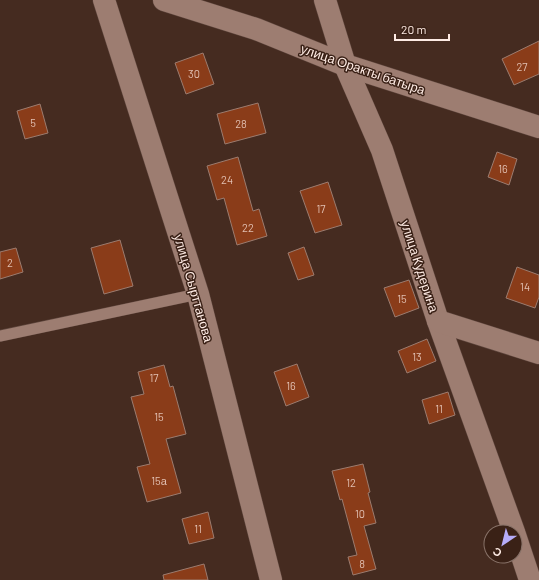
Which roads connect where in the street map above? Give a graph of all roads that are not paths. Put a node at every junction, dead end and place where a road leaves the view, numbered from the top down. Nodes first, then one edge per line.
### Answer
1 (104, 0) edge
2 (164, 0) edge
3 (325, 0) edge
4 (345, 65) junction
5 (539, 127) edge
6 (198, 294) junction
7 (438, 321) junction
8 (0, 336) edge
9 (539, 353) edge
10 (511, 524) edge
11 (523, 559) edge
12 (271, 580) edge
13 (530, 580) edge

1 - 6 street, улица Сырттанова
2 - 4 street, улица Оракты батыра
3 - 4 street, улица Кудерина
4 - 5 street, улица Оракты батыра
4 - 7 street, улица Кудерина
6 - 8 lane
6 - 12 street, улица Сырттанова
7 - 9 street
7 - 10 street, улица Кудерина
11 - 13 street

